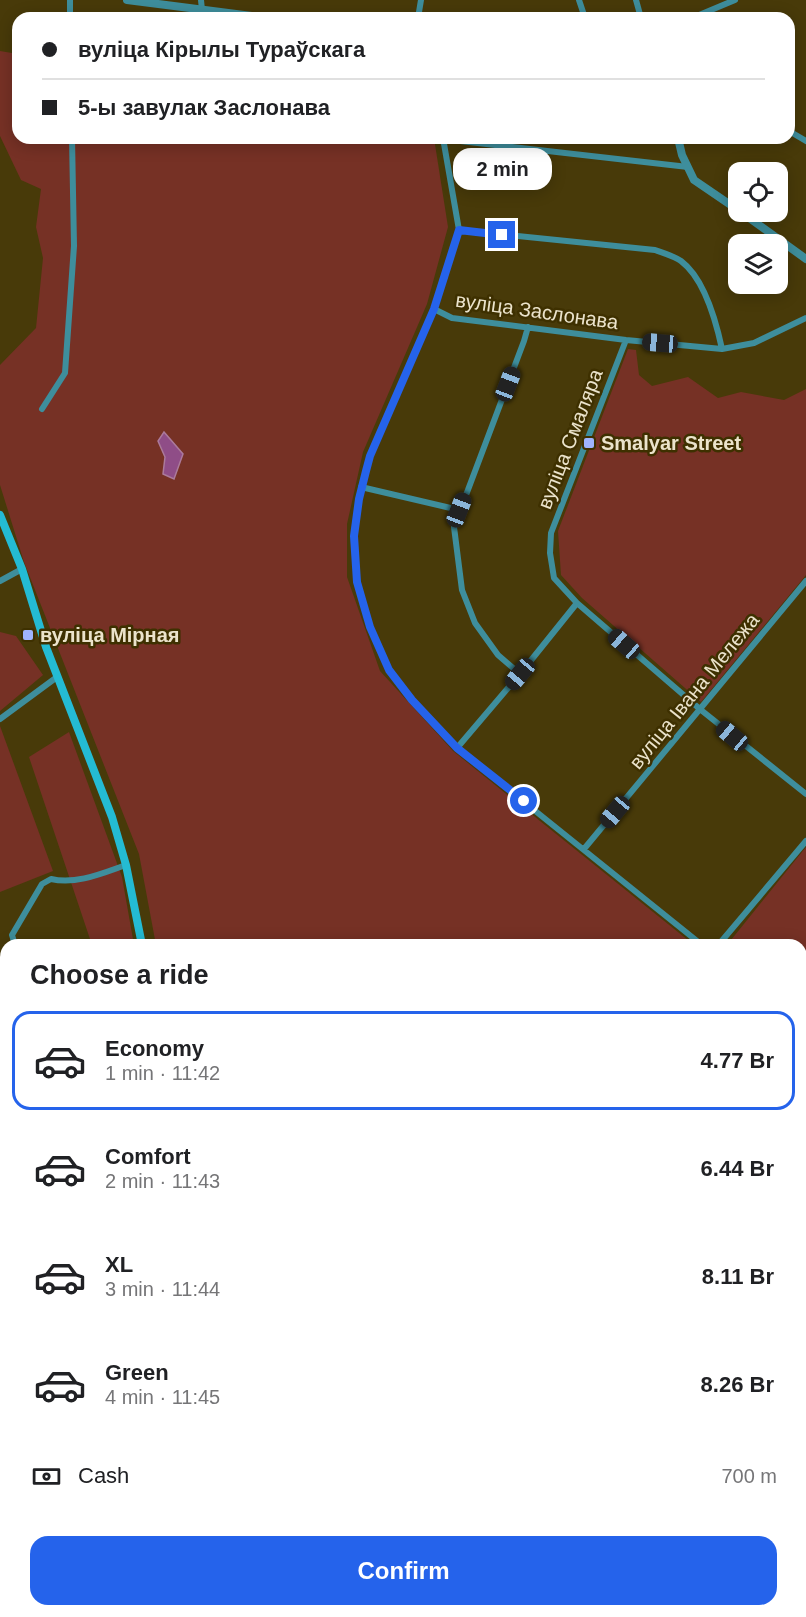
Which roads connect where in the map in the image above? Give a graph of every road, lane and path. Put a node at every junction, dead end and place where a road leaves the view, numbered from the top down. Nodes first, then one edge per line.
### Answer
1 (127, 0) edge
2 (201, 0) edge
3 (735, 0) edge
4 (202, 10) junction
5 (218, 12) edge
6 (706, 12) edge
7 (72, 144) edge
8 (444, 144) edge
9 (494, 144) edge
10 (679, 144) edge
11 (688, 167) junction
12 (728, 203) edge
13 (754, 222) edge
14 (459, 230) junction
15 (806, 259) edge
16 (434, 309) junction
17 (806, 318) edge
18 (528, 327) junction
19 (626, 340) junction
20 (722, 349) junction
21 (42, 409) dead end
22 (361, 487) junction
23 (459, 510) junction
24 (0, 515) edge
25 (22, 569) junction
26 (0, 581) edge
27 (806, 581) edge
28 (577, 603) junction
29 (520, 674) junction
30 (57, 677) junction
31 (700, 710) junction
32 (0, 719) edge
33 (457, 748) junction
34 (806, 794) edge
35 (806, 841) edge
36 (584, 849) junction
37 (126, 865) junction
38 (13, 939) edge
39 (141, 939) edge
40 (695, 939) edge
41 (722, 939) edge

1 - 4 street
2 - 4 street
3 - 6 street
4 - 5 street
7 - 21 street
8 - 14 street, вуліца Заслонава
9 - 11 street
10 - 11 street
11 - 12 street
13 - 15 street
14 - 16 street, вуліца Заслонава
14 - 20 street
16 - 18 street, вуліца Заслонава
16 - 22 street
17 - 20 street, вуліца Заслонава
18 - 19 street, вуліца Заслонава
18 - 23 street
19 - 20 street, вуліца Заслонава
19 - 28 street, вуліца Смаляра
22 - 23 street
22 - 33 street
23 - 29 street
24 - 25 main road
25 - 26 street
25 - 30 main road
27 - 31 street, вуліца Івана Мележа
28 - 29 street
28 - 31 street, вуліца Смаляра
29 - 33 street
30 - 32 street
30 - 37 main road
31 - 34 street, вуліца Смаляра
31 - 36 street, вуліца Івана Мележа
33 - 36 street
35 - 41 street
36 - 40 street
37 - 38 street
37 - 39 main road

